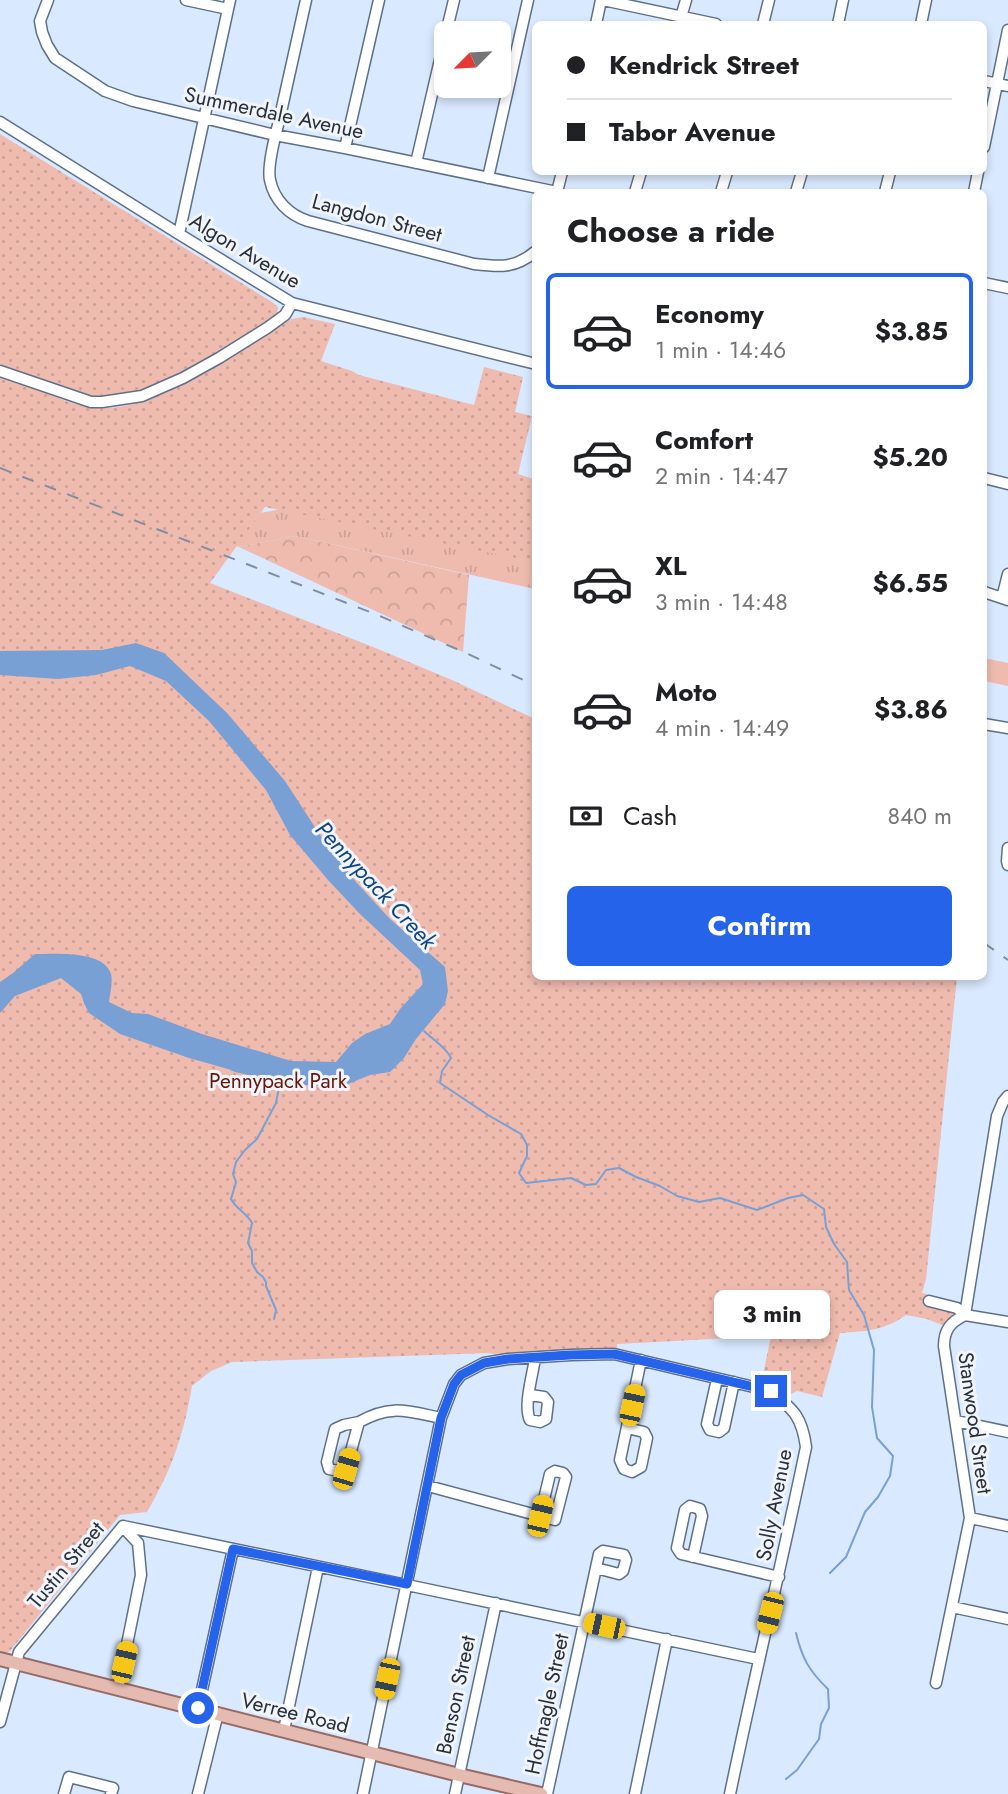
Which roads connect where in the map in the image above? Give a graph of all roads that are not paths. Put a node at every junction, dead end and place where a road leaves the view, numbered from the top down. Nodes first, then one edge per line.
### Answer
1 (48, 0) edge
2 (186, 0) edge
3 (306, 0) edge
4 (379, 0) edge
5 (454, 0) edge
6 (528, 0) edge
7 (602, 0) edge
8 (686, 0) edge
9 (769, 0) edge
10 (843, 0) edge
11 (926, 0) edge
12 (229, 5) edge
13 (449, 21) edge
14 (597, 21) edge
15 (680, 21) edge
16 (764, 21) edge
17 (839, 21) edge
18 (922, 21) edge
19 (1008, 30) edge
20 (987, 81) edge
21 (997, 83) junction
22 (434, 86) edge
23 (1008, 86) edge
24 (204, 119) junction
25 (0, 122) edge
26 (987, 132) edge
27 (275, 135) junction
28 (345, 148) junction
29 (416, 163) junction
30 (488, 178) junction
31 (542, 189) edge
32 (179, 234) junction
33 (532, 254) edge
34 (987, 283) edge
35 (1008, 288) edge
36 (292, 303) junction
37 (532, 363) edge
38 (1, 372) edge
39 (987, 479) edge
40 (1008, 484) edge
41 (1008, 574) edge
42 (987, 593) edge
43 (1005, 599) edge
44 (987, 724) edge
45 (1008, 728) edge
46 (1008, 848) edge
47 (1008, 865) edge
48 (1007, 1097) edge
49 (929, 1301) dead end
50 (965, 1315) junction
51 (1008, 1322) edge
52 (536, 1358) junction
53 (641, 1360) junction
54 (717, 1379) junction
55 (734, 1382) junction
56 (530, 1395) dead end
57 (441, 1418) junction
58 (956, 1421) junction
59 (359, 1422) junction
60 (627, 1428) dead end
61 (1008, 1432) edge
62 (428, 1486) junction
63 (540, 1516) junction
64 (970, 1518) junction
65 (123, 1526) junction
66 (1008, 1526) edge
67 (233, 1549) junction
68 (693, 1557) junction
69 (318, 1567) junction
70 (596, 1567) dead end
71 (779, 1577) junction
72 (407, 1584) junction
73 (496, 1604) junction
74 (952, 1607) junction
75 (1008, 1619) edge
76 (583, 1622) junction
77 (667, 1639) junction
78 (0, 1659) edge
79 (758, 1659) junction
80 (15, 1662) junction
81 (936, 1683) dead end
82 (118, 1689) junction
83 (198, 1708) junction
84 (218, 1713) junction
85 (0, 1722) edge
86 (284, 1730) junction
87 (372, 1752) junction
88 (459, 1775) junction
89 (64, 1794) edge
90 (111, 1794) edge
91 (198, 1794) edge
92 (363, 1794) edge
93 (455, 1794) edge
94 (541, 1794) edge
95 (547, 1794) edge
96 (635, 1794) edge
97 (730, 1794) edge

1 - 24 street, Summerdale Avenue
2 - 12 street
3 - 27 street, Langdon Street
4 - 28 street
5 - 13 street
6 - 30 street
7 - 14 street
7 - 15 street
8 - 15 street
9 - 16 street
10 - 17 street
11 - 18 street
12 - 24 street
19 - 21 street
20 - 21 street
21 - 23 street
21 - 26 street
22 - 29 street
24 - 27 street, Summerdale Avenue
24 - 32 street
25 - 32 street, Algon Avenue
27 - 28 street, Summerdale Avenue
27 - 33 street, Langdon Street
28 - 29 street, Summerdale Avenue
29 - 30 street, Summerdale Avenue
30 - 31 street, Summerdale Avenue
32 - 36 street, Algon Avenue
34 - 35 street
36 - 37 street, Algon Avenue
36 - 38 street
39 - 40 street
41 - 43 street
42 - 43 street
44 - 45 street
46 - 47 street
48 - 50 street
49 - 50 street
50 - 51 street
50 - 58 street, Stanwood Street
52 - 53 street
52 - 56 street
52 - 57 street
53 - 54 street
53 - 60 street
54 - 55 street
54 - 55 street
55 - 71 street, Solly Avenue
57 - 59 street
57 - 62 street
58 - 61 street
58 - 64 street, Stanwood Street
59 - 59 street
62 - 63 street
62 - 72 street
63 - 63 street
64 - 66 street
64 - 74 street, Stanwood Street
65 - 67 street
65 - 80 street, Tustin Street
65 - 82 street
67 - 69 street
67 - 83 street
68 - 68 street
68 - 71 street
69 - 72 street
69 - 86 street
70 - 76 street, Hoffnagle Street
71 - 79 street, Solly Avenue
72 - 73 street
72 - 87 street
73 - 76 street
73 - 88 street, Benson Street
74 - 75 street
74 - 81 street, Stanwood Street
76 - 77 street
76 - 95 street, Hoffnagle Street
77 - 79 street
77 - 96 street
78 - 80 main road, Verree Road
79 - 97 street, Solly Avenue
80 - 82 main road, Verree Road
80 - 85 street, Tustin Street
82 - 83 main road, Verree Road
83 - 84 main road, Verree Road
84 - 86 main road, Verree Road
84 - 91 street
86 - 87 main road, Verree Road
87 - 88 main road, Verree Road
87 - 92 street
88 - 93 street, Benson Street
88 - 94 main road, Verree Road
89 - 90 street

